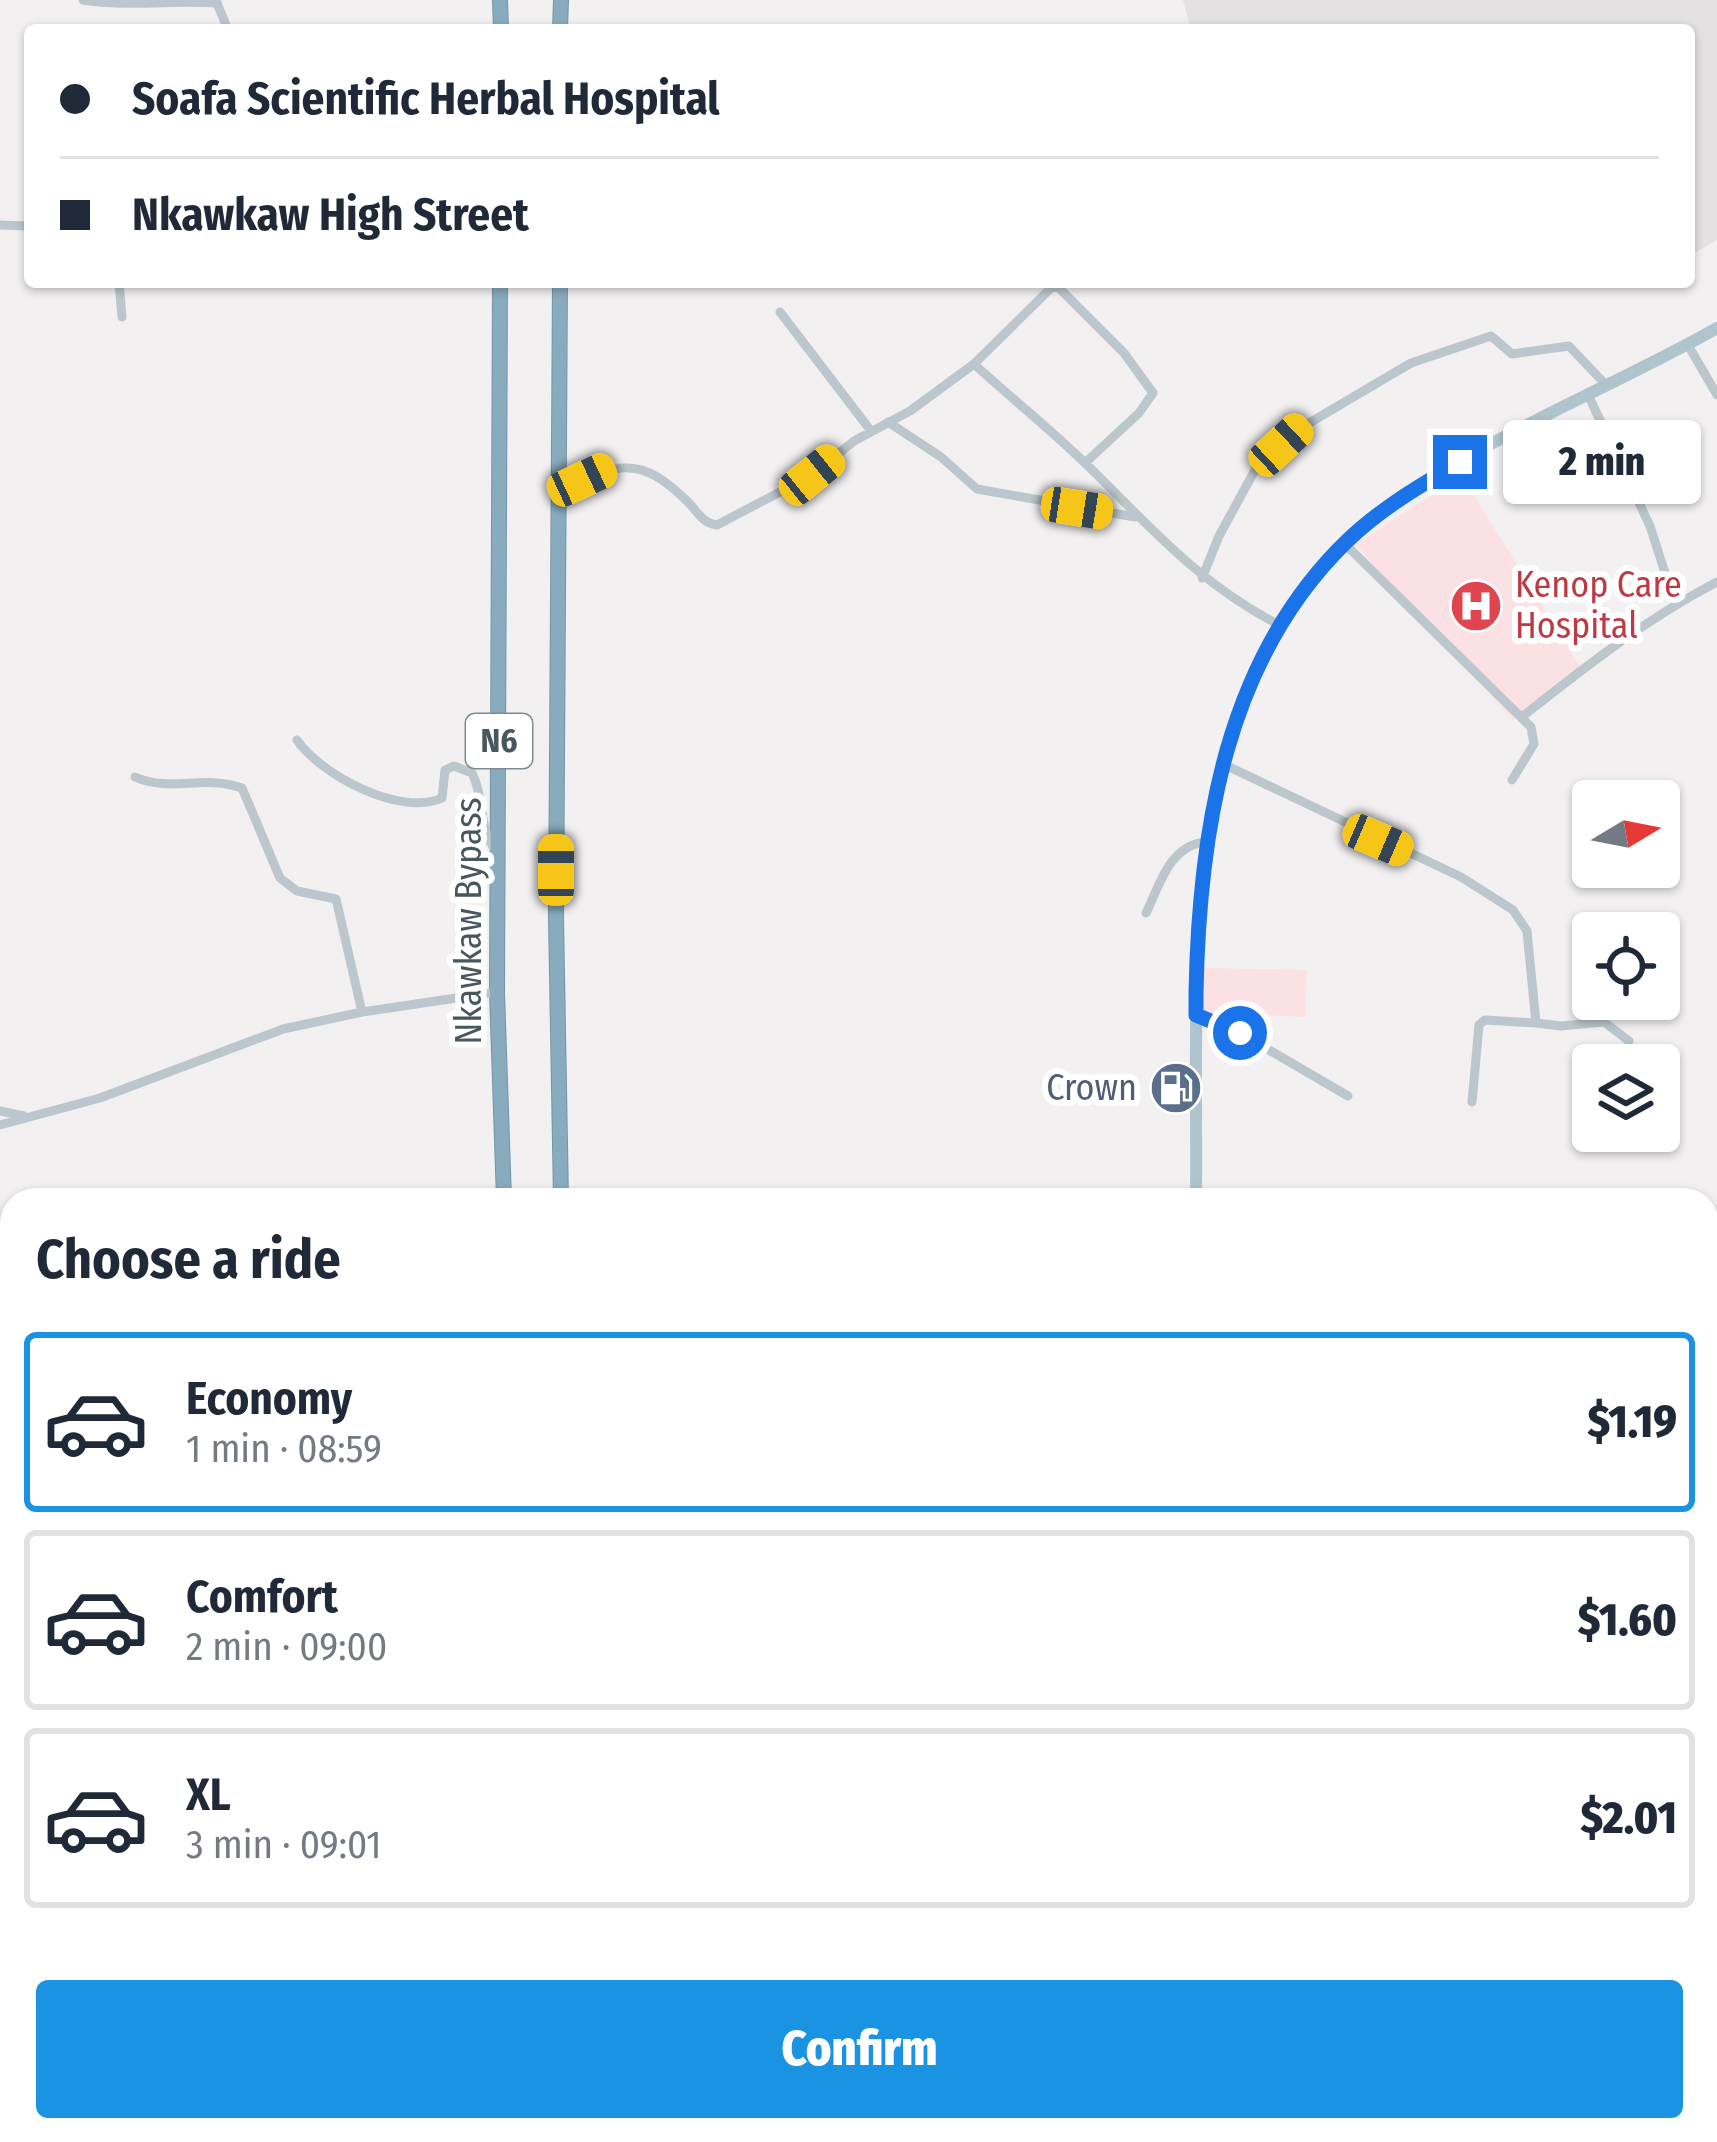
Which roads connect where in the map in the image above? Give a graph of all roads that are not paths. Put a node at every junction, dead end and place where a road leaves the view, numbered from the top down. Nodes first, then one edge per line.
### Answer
1 (83, 0) edge
2 (226, 24) edge
3 (120, 288) edge
4 (500, 288) edge
5 (560, 288) edge
6 (1051, 288) edge
7 (1059, 288) edge
8 (780, 312) dead end
9 (122, 317) dead end
10 (1717, 328) edge
11 (1688, 345) junction
12 (974, 364) junction
13 (1717, 367) edge
14 (1703, 372) junction
15 (1606, 386) junction
16 (1717, 395) edge
17 (1589, 397) junction
18 (888, 422) junction
19 (871, 431) junction
20 (1085, 463) junction
21 (559, 490) junction
22 (1135, 517) junction
23 (1344, 544) junction
24 (1202, 578) junction
25 (1717, 583) edge
26 (1675, 604) junction
27 (1281, 626) junction
28 (1523, 716) junction
29 (297, 740) dead end
30 (1223, 764) junction
31 (135, 777) dead end
32 (1512, 780) dead end
33 (1205, 842) junction
34 (498, 854) junction
35 (1146, 914) dead end
36 (497, 992) junction
37 (362, 1012) junction
38 (1196, 1015) junction
39 (1536, 1023) junction
40 (1629, 1041) dead end
41 (1348, 1096) dead end
42 (1472, 1102) dead end
43 (0, 1111) edge
44 (26, 1117) junction
45 (0, 1125) edge
46 (504, 1188) edge
47 (561, 1188) edge
48 (1196, 1188) edge

1 - 2 street
3 - 9 street
4 - 34 highway, Nkawkaw Bypass / N6
5 - 21 highway, N6
6 - 12 street
7 - 20 street
8 - 19 street
10 - 11 main road
11 - 14 street
11 - 15 main road
12 - 18 street
12 - 20 street
13 - 14 street
14 - 16 street
15 - 17 main road
15 - 24 street
17 - 23 main road
17 - 26 street
18 - 19 street
18 - 22 street
19 - 21 street
20 - 22 street
21 - 47 highway, N6
22 - 24 street
23 - 27 main road
23 - 28 street
24 - 27 street
25 - 26 street
26 - 28 street
27 - 30 main road
28 - 32 street
29 - 34 street
30 - 33 main road
30 - 39 street
31 - 37 street
33 - 35 street
33 - 38 main road
34 - 36 highway, Nkawkaw Bypass / N6
36 - 37 street
36 - 46 highway, Nkawkaw Bypass / N6
37 - 44 street
38 - 41 street
38 - 48 main road
39 - 40 street
39 - 42 street
43 - 44 street
44 - 45 street

